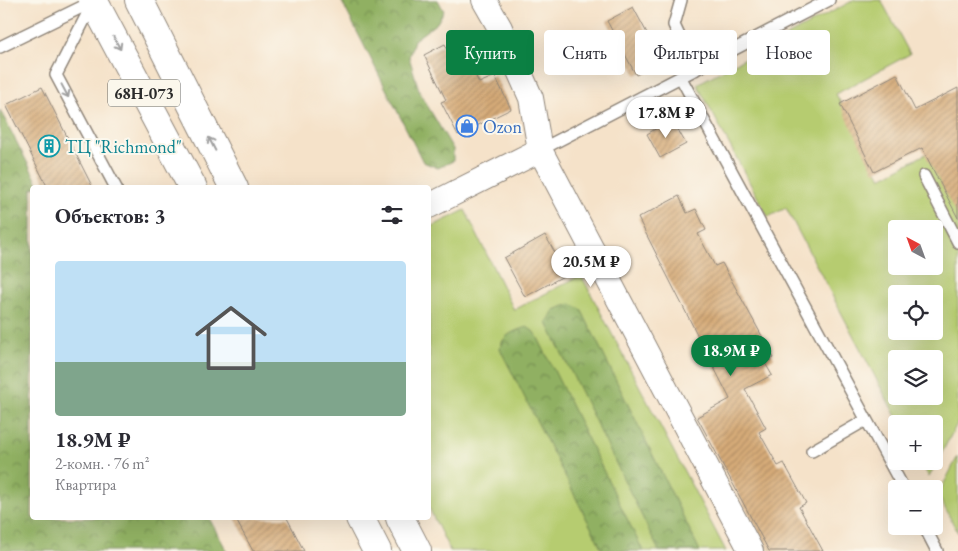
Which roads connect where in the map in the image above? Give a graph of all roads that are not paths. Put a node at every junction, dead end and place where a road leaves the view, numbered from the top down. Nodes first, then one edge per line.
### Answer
1 (94, 0) edge
2 (139, 0) edge
3 (484, 0) edge
4 (682, 0) edge
5 (829, 0) edge
6 (676, 30) edge
7 (0, 47) edge
8 (737, 48) edge
9 (686, 75) edge
10 (681, 78) junction
11 (540, 150) junction
12 (924, 176) dead end
13 (114, 185) edge
14 (191, 185) edge
15 (232, 185) edge
16 (431, 205) edge
17 (958, 242) edge
18 (866, 420) junction
19 (812, 450) dead end
20 (899, 480) edge
21 (361, 520) edge
22 (401, 520) edge
23 (929, 535) edge
24 (377, 551) edge
25 (417, 551) edge
26 (751, 551) edge
27 (937, 551) edge

1 - 7 lane
1 -> 13 lane
1 -> 14 main road, 68Н-073
15 -> 2 main road, 68Н-073
3 - 11 street
4 - 6 lane
5 - 8 lane
9 - 10 lane
10 - 11 lane
10 - 18 lane
11 - 16 street
11 - 26 street
12 - 17 lane
18 - 19 lane
18 - 20 lane
21 - 24 main road
22 - 25 main road
23 - 27 lane

